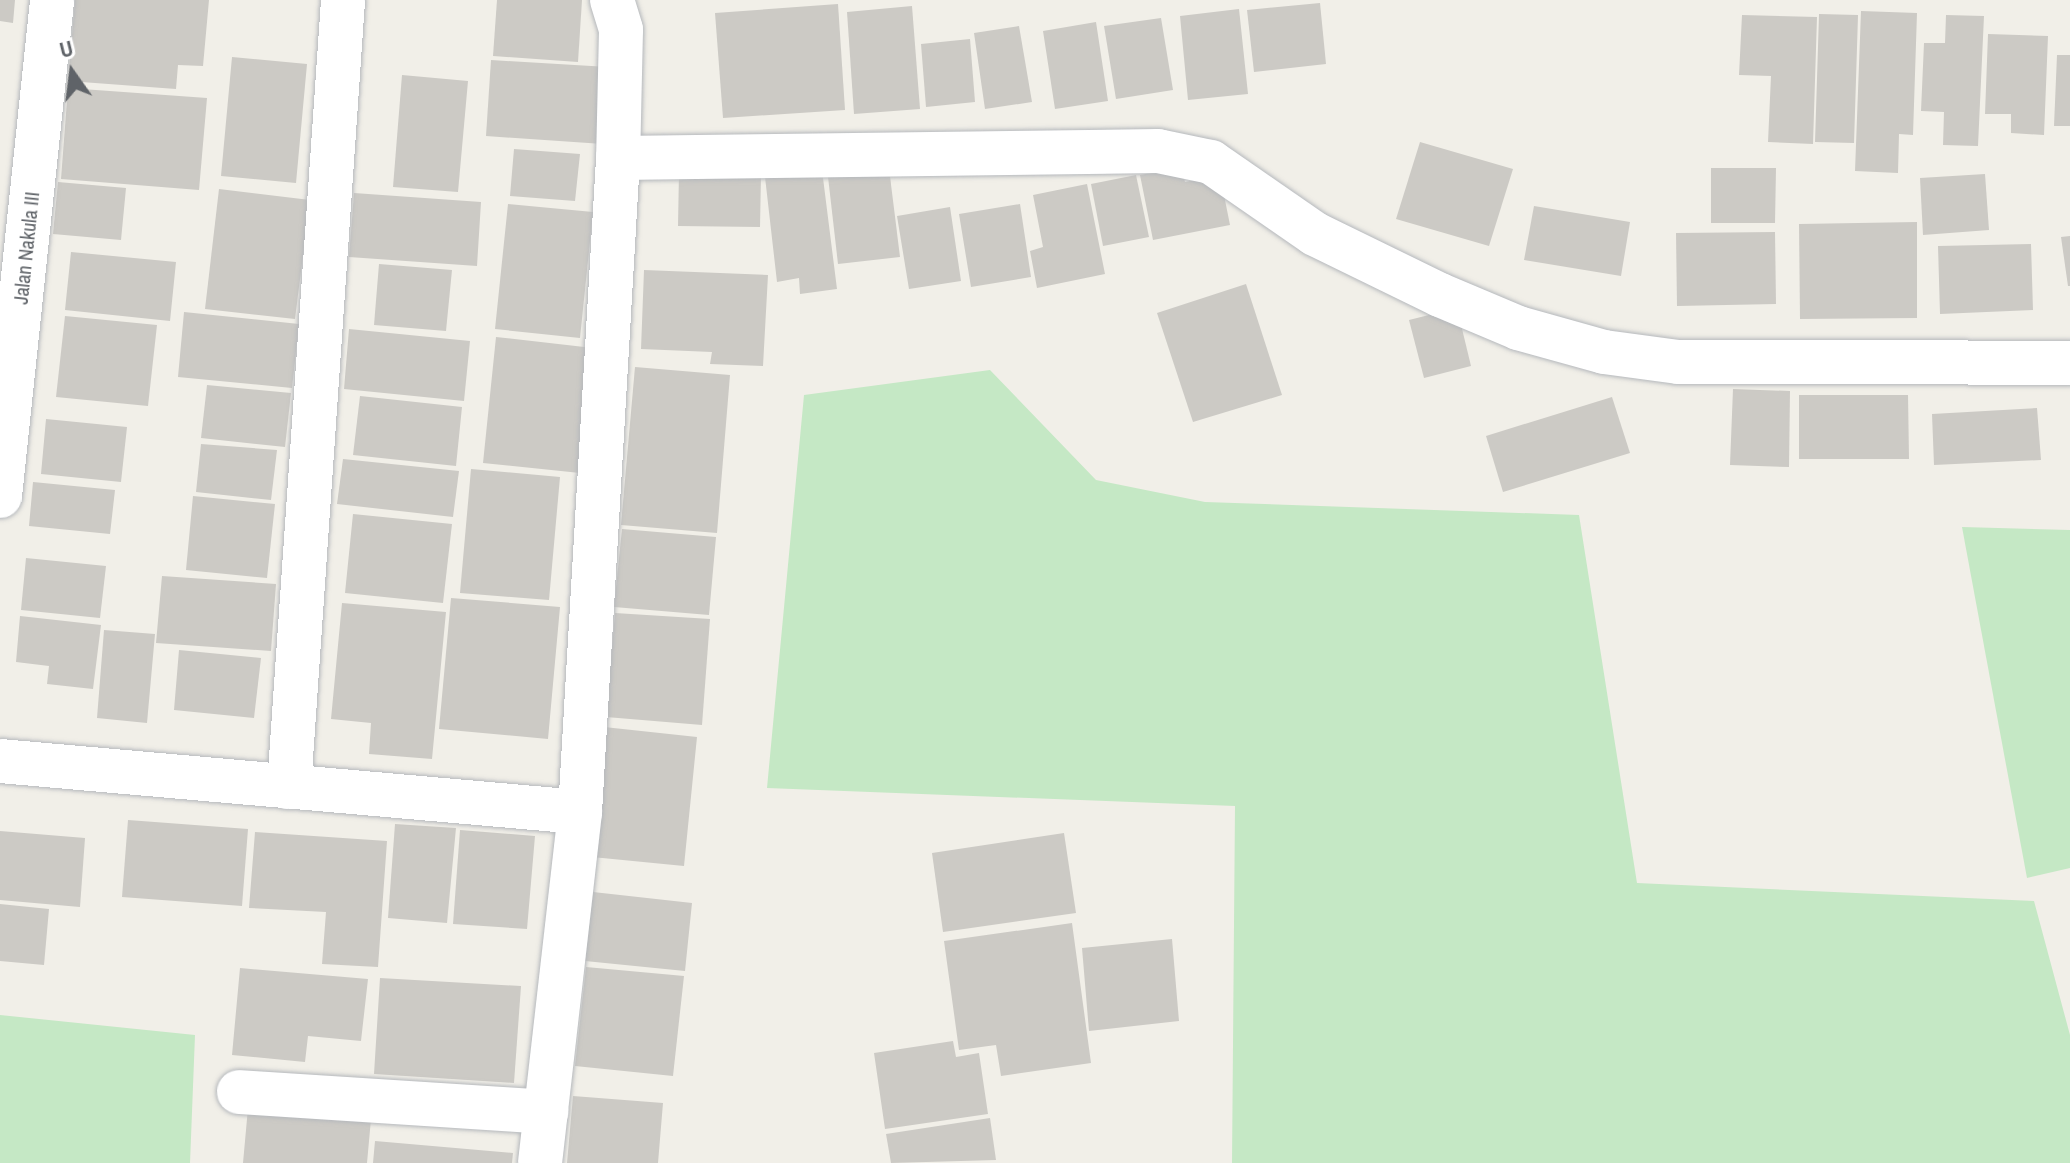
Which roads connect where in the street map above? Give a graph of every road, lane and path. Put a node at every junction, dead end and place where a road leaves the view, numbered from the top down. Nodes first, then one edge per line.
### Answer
1 (52, 0) edge
2 (343, 0) edge
3 (612, 0) edge
4 (618, 158) junction
5 (2070, 363) edge
6 (0, 496) edge
7 (0, 761) edge
8 (289, 787) junction
9 (580, 812) junction
10 (239, 1092) dead end
11 (546, 1112) junction
12 (540, 1163) edge

1 - 6 street, Jalan Nakula III
2 - 8 street
3 - 4 street
4 - 5 street
4 - 9 street
7 - 8 street
8 - 9 street
9 - 11 street
10 - 11 street
11 - 12 street

